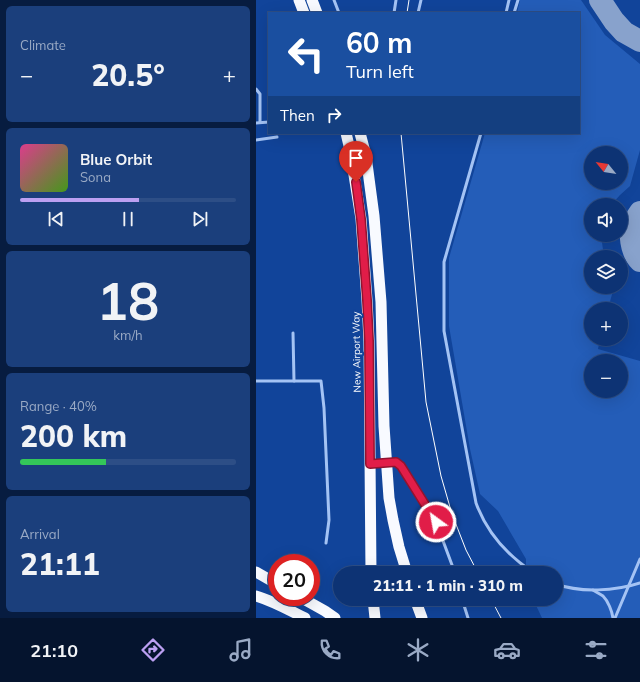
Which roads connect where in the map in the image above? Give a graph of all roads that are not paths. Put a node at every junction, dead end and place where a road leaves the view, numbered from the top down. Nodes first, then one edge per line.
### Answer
1 (298, 0) edge
2 (312, 0) edge
3 (334, 0) edge
4 (396, 0) edge
5 (421, 0) edge
6 (509, 0) edge
7 (518, 0) edge
8 (304, 12) edge
9 (317, 12) edge
10 (339, 12) edge
11 (394, 12) edge
12 (418, 12) edge
13 (506, 12) edge
14 (514, 12) edge
15 (256, 89) edge
16 (260, 122) junction
17 (268, 122) edge
18 (256, 123) edge
19 (346, 134) edge
20 (360, 134) edge
21 (481, 134) edge
22 (277, 137) dead end
23 (256, 140) edge
24 (293, 333) dead end
25 (256, 381) edge
26 (294, 381) junction
27 (387, 463) junction
28 (370, 464) junction
29 (326, 543) dead end
30 (640, 559) edge
31 (371, 566) edge
32 (405, 566) edge
33 (452, 566) edge
34 (524, 566) edge
35 (256, 572) edge
36 (268, 579) edge
37 (640, 583) edge
38 (563, 586) edge
39 (629, 586) junction
40 (592, 590) junction
41 (256, 596) edge
42 (316, 606) edge
43 (418, 606) edge
44 (464, 606) edge
45 (305, 618) edge
46 (335, 618) edge
47 (422, 618) edge
48 (468, 618) edge
49 (614, 618) edge

1 - 8 highway
2 - 9 highway
3 - 10 lane
4 - 11 lane
5 - 12 lane
6 - 13 lane
7 - 14 lane
15 - 16 lane
16 - 17 lane
16 - 18 lane
19 - 28 highway, New Airport Way
20 - 27 highway
21 - 34 lane
22 - 23 lane
24 - 26 lane
25 - 26 lane
26 - 29 lane
27 - 28 lane
27 - 32 highway
27 - 33 lane
28 - 31 highway, New Airport Way
30 - 39 lane
35 - 36 highway
37 - 39 lane
38 - 40 lane
39 - 40 lane
39 - 49 lane
40 - 49 lane
41 - 45 highway
42 - 46 highway
43 - 47 highway
44 - 48 lane

